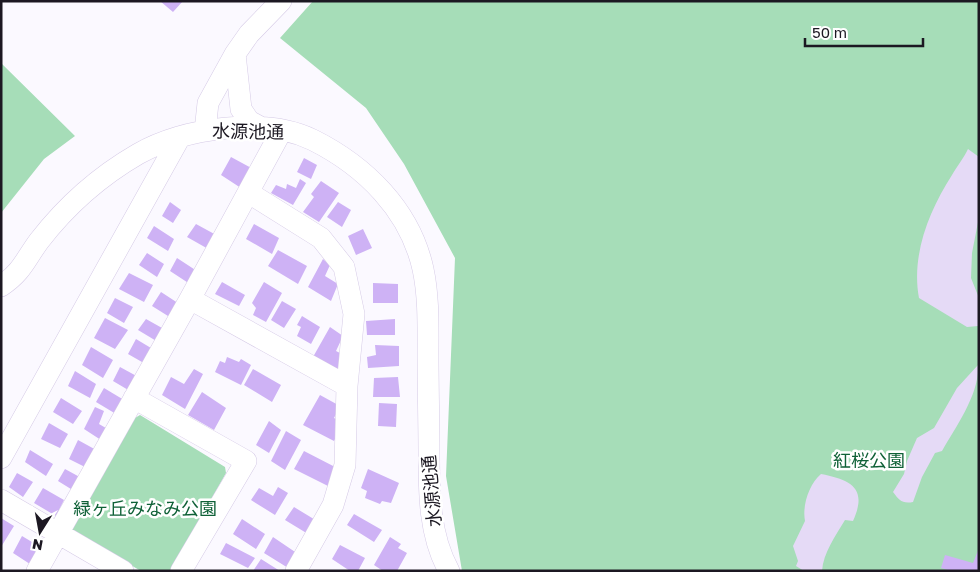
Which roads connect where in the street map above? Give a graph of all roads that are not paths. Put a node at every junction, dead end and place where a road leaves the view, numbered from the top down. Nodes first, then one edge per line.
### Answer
1 (281, 1) edge
2 (235, 54) junction
3 (272, 129) junction
4 (205, 131) junction
5 (180, 137) junction
6 (249, 193) junction
7 (1, 286) edge
8 (190, 299) junction
9 (346, 386) junction
10 (134, 398) junction
11 (1, 458) edge
12 (1, 500) edge
13 (59, 532) junction
14 (440, 566) edge
15 (37, 571) edge
16 (123, 571) edge
17 (181, 571) edge
18 (296, 571) edge

1 - 2 street
2 - 3 street
2 - 4 street
3 - 4 street, 水源池通
3 - 6 street
3 - 14 street, 水源池通
4 - 5 street, 水源池通
5 - 7 street, 水源池通
5 - 11 street
6 - 8 street
6 - 9 street
8 - 9 street
8 - 10 street
9 - 18 street
10 - 13 street
10 - 17 street
12 - 13 street
13 - 15 street
13 - 16 street

